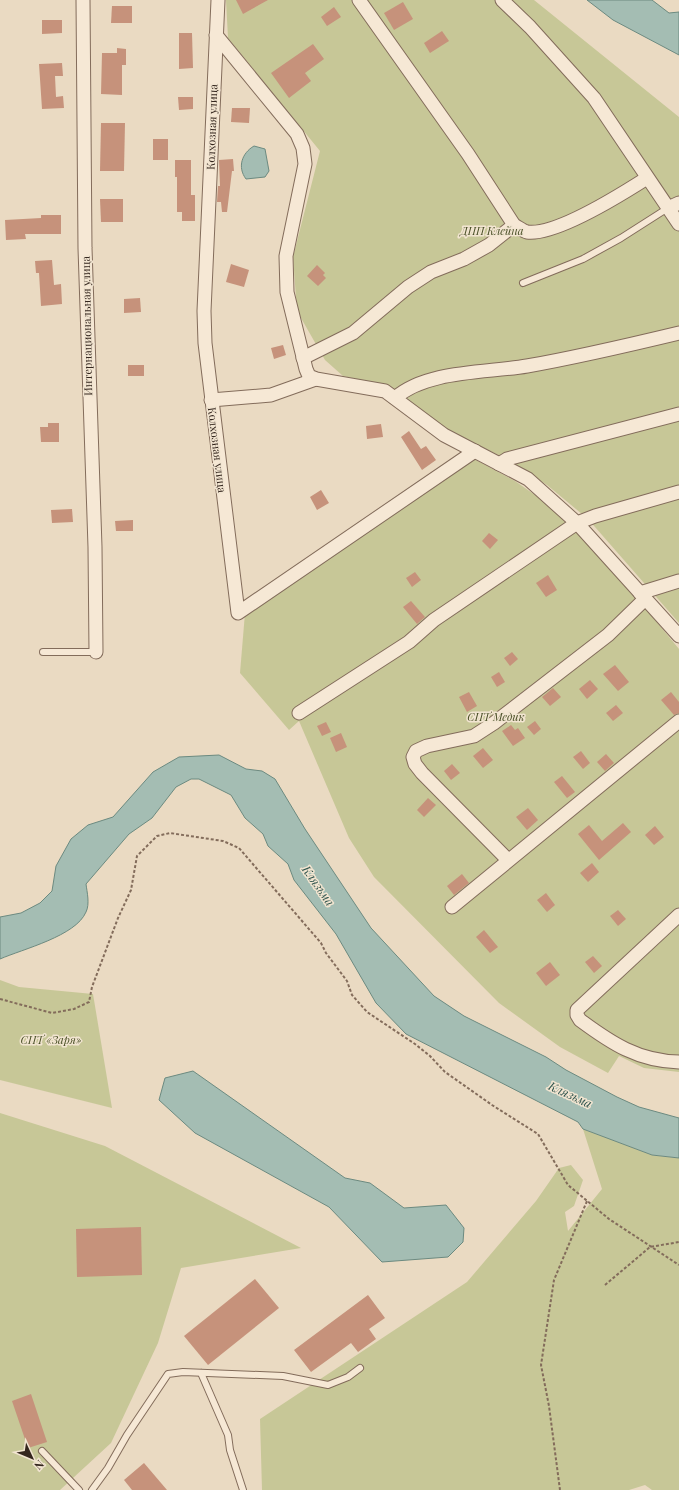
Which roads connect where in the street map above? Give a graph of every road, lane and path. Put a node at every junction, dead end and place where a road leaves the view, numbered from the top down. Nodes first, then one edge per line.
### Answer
1 (83, 0) edge
2 (218, 0) edge
3 (359, 0) edge
4 (502, 0) edge
5 (216, 35) junction
6 (647, 178) junction
7 (674, 205) edge
8 (514, 224) junction
9 (679, 224) edge
10 (523, 283) dead end
11 (679, 333) edge
12 (303, 358) junction
13 (316, 379) junction
14 (395, 398) junction
15 (211, 400) junction
16 (679, 414) edge
17 (475, 451) junction
18 (499, 464) junction
19 (679, 492) edge
20 (577, 523) junction
21 (679, 581) edge
22 (642, 596) junction
23 (679, 636) edge
24 (43, 652) dead end
25 (96, 652) joint
26 (299, 713) dead end
27 (679, 721) edge
28 (508, 860) junction
29 (452, 907) dead end
30 (679, 915) edge
31 (0, 999) edge
32 (679, 1062) edge
33 (587, 1201) junction
34 (679, 1242) edge
35 (650, 1247) junction
36 (679, 1265) edge
37 (605, 1284) dead end
38 (360, 1368) dead end
39 (202, 1373) junction
40 (42, 1451) dead end
41 (79, 1490) edge
42 (92, 1490) edge
43 (243, 1490) edge
44 (560, 1490) edge

1 - 25 street, Интернациональная улица
2 - 5 street, Колхозная улица
3 - 8 street
4 - 6 street
5 - 12 street
5 - 15 street, Колхозная улица
6 - 7 street
6 - 8 street
7 - 9 street
7 - 10 lane
8 - 12 street
11 - 14 street
12 - 13 street
13 - 14 street
13 - 15 street
14 - 17 street
15 - 17 street, Колхозная улица
16 - 18 street
17 - 18 street
18 - 20 street
19 - 20 street
20 - 22 street
20 - 26 street
21 - 22 street
22 - 23 street
22 - 28 street
24 - 25 lane
27 - 28 street
28 - 29 street
30 - 32 street
31 - 33 path
33 - 35 path
33 - 44 path
34 - 35 path
35 - 36 path
35 - 37 path
38 - 39 lane
39 - 42 lane
39 - 43 lane
40 - 41 lane

